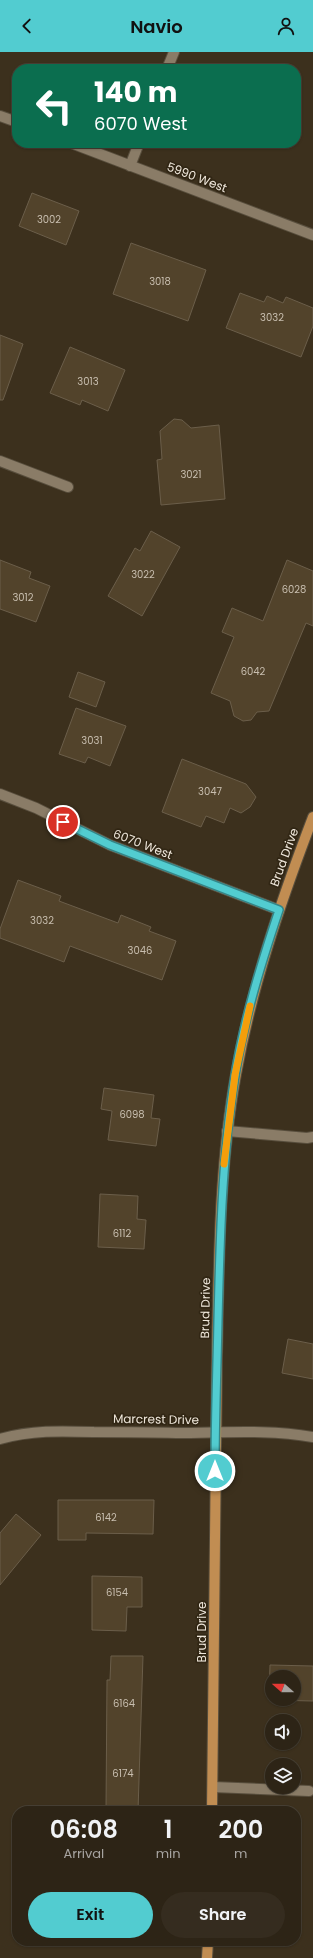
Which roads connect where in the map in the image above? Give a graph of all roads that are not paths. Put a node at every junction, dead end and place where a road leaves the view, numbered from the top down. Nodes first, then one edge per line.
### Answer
1 (174, 52) edge
2 (169, 64) edge
3 (0, 116) edge
4 (12, 120) edge
5 (84, 148) edge
6 (137, 148) edge
7 (130, 166) junction
8 (313, 235) edge
9 (0, 461) edge
10 (68, 486) dead end
11 (0, 794) edge
12 (313, 817) edge
13 (279, 910) junction
14 (227, 1131) junction
15 (313, 1137) edge
16 (215, 1433) junction
17 (313, 1437) edge
18 (0, 1439) edge
19 (213, 1787) junction
20 (309, 1791) dead end
21 (212, 1806) edge
22 (208, 1946) edge
23 (208, 1958) edge

1 - 2 street
3 - 4 street
5 - 7 street, 5990 West
6 - 7 street
7 - 8 street, 5990 West
9 - 10 street
11 - 13 street, 6070 West
12 - 13 main road, Brud Drive
13 - 14 main road, Brud Drive
14 - 15 street
14 - 16 main road, Brud Drive
16 - 17 street, Marcrest Drive
16 - 18 street, Marcrest Drive
16 - 19 main road, Brud Drive
19 - 20 street
19 - 21 main road, Brud Drive
22 - 23 main road

